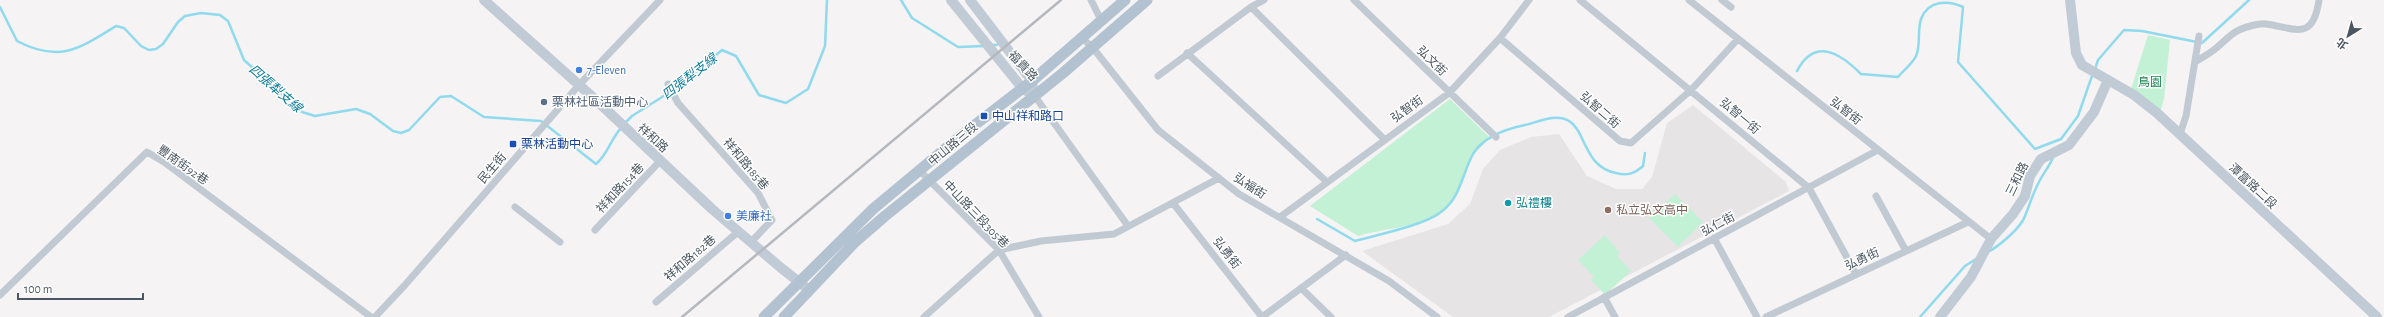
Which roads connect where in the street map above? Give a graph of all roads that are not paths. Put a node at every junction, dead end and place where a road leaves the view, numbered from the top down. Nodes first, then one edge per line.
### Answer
1 (484, 0) edge
2 (660, 0) edge
3 (951, 0) edge
4 (970, 0) edge
5 (1091, 0) edge
6 (1124, 0) edge
7 (1147, 0) edge
8 (1264, 0) edge
9 (1354, 0) edge
10 (1529, 0) edge
11 (1580, 0) edge
12 (1689, 0) edge
13 (1722, 0) edge
14 (2070, 0) edge
15 (2319, 0) edge
16 (1251, 7) junction
17 (1731, 7) dead end
18 (1101, 20) junction
19 (1081, 37) junction
20 (2198, 37) dead end
21 (1500, 38) junction
22 (1737, 40) junction
23 (1093, 48) junction
24 (1187, 53) junction
25 (2195, 62) junction
26 (1158, 76) dead end
27 (2104, 78) junction
28 (1032, 81) junction
29 (668, 84) dead end
30 (579, 85) junction
31 (1023, 88) junction
32 (1691, 90) junction
33 (1449, 92) junction
34 (1034, 95) junction
35 (2180, 134) junction
36 (1496, 137) dead end
37 (1385, 140) junction
38 (1878, 150) junction
39 (660, 161) junction
40 (919, 170) junction
41 (1220, 178) junction
42 (929, 182) junction
43 (1327, 182) junction
44 (1809, 188) junction
45 (1876, 196) dead end
46 (1173, 203) junction
47 (515, 207) dead end
48 (1280, 217) junction
49 (1968, 222) junction
50 (1128, 226) junction
51 (595, 230) dead end
52 (739, 231) junction
53 (1714, 238) junction
54 (1991, 239) junction
55 (752, 241) junction
56 (560, 242) dead end
57 (999, 250) junction
58 (1906, 251) junction
59 (1346, 255) junction
60 (1856, 274) junction
61 (798, 281) junction
62 (1301, 288) junction
63 (809, 290) junction
64 (0, 295) edge
65 (1604, 297) junction
66 (656, 302) dead end
67 (371, 317) edge
68 (374, 317) edge
69 (764, 317) edge
70 (784, 317) edge
71 (924, 317) edge
72 (1039, 317) edge
73 (1262, 317) edge
74 (1331, 317) edge
75 (1437, 317) edge
76 (1568, 317) edge
77 (1615, 317) edge
78 (1757, 317) edge
79 (1766, 317) edge
80 (1940, 317) edge
81 (2377, 317) edge

1 - 30 street, 祥和路
2 - 30 street, 民生街
3 - 31 street, 福貴路
4 - 28 street, 福貴路
5 - 18 street
6 - 18 main road, 中山路三段
7 - 23 main road, 中山路三段
8 - 16 street
9 - 33 street, 弘文街
10 - 21 street, 弘智街
11 - 32 street, 弘智一街
12 - 22 street, 弘智街
13 - 17 street
14 - 27 street, 潭富路二段
15 - 25 street
16 - 24 street
16 - 37 street
18 - 19 main road, 中山路三段
19 - 23 street, 弘福街
19 - 28 main road, 中山路三段
20 - 25 street
21 - 32 street, 弘智二街
21 - 33 street, 弘智街
22 - 32 street, 弘智二街
22 - 38 street, 弘智街
23 - 34 main road, 中山路三段
23 - 41 street, 弘福街
24 - 26 street
24 - 43 street
25 - 35 street
27 - 35 street, 潭富路二段
27 - 54 street, 三和路
28 - 31 main road, 中山路三段
28 - 34 street, 福貴路
29 - 55 street, 祥和路185巷
30 - 39 street, 祥和路
30 - 68 street, 民生街
31 - 34 street, 福貴路
31 - 40 main road, 中山路三段
32 - 44 street, 弘智一街
33 - 36 street, 弘文街
33 - 37 street, 弘智街
34 - 42 main road, 中山路三段
34 - 50 street
35 - 81 street, 潭富路二段
37 - 43 street, 弘智街
38 - 44 street, 弘仁街
38 - 49 street, 弘智街
39 - 51 street, 祥和路154巷
39 - 52 street, 祥和路
40 - 42 street, 中山路三段305巷
40 - 61 main road, 中山路三段
41 - 46 street
41 - 48 street, 弘福街
42 - 57 street, 中山路三段305巷
42 - 63 main road, 中山路三段
43 - 48 street, 弘智街
44 - 53 street, 弘仁街
44 - 60 street, 弘智一街
45 - 58 street
46 - 50 street
46 - 73 street, 弘勇街
47 - 56 street
48 - 59 street, 弘福街
49 - 54 street, 弘智街
49 - 58 street, 弘勇街
50 - 57 street
52 - 55 street, 祥和路
52 - 66 street, 祥和路182巷
53 - 65 street, 弘仁街
53 - 78 street
54 - 80 street, 三和路
55 - 61 street, 祥和路
57 - 71 street
57 - 72 street, 中山路三段305巷
58 - 60 street, 弘勇街
59 - 62 street
59 - 75 street, 弘福街
60 - 79 street, 弘勇街
61 - 63 street, 祥和路
61 - 69 main road, 中山路三段
62 - 73 street
62 - 74 street
63 - 70 main road, 中山路三段
64 - 67 street, 豐南街92巷
65 - 76 street, 弘仁街
65 - 77 street

